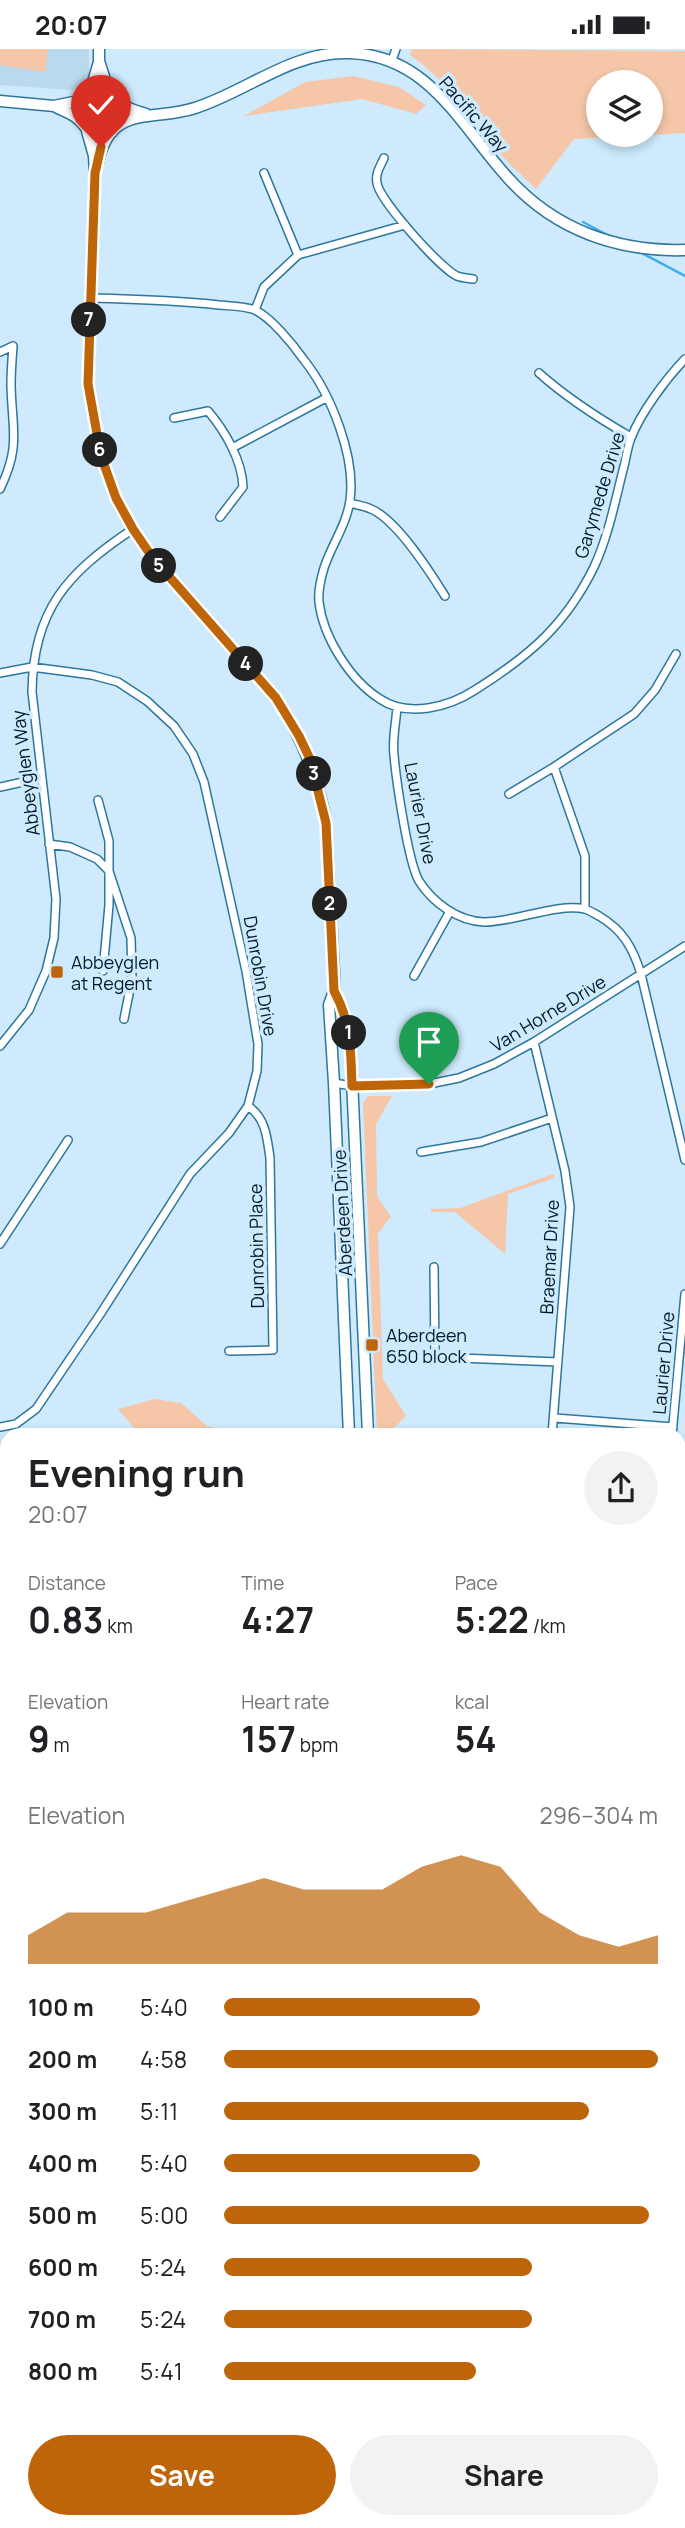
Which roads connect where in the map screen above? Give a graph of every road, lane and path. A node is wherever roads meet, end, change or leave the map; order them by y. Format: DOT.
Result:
graph roads {
  1 [pos="99,49"];
  2 [pos="396,49"];
  3 [pos="392,60"];
  4 [pos="99,61"];
  5 [pos="113,97"];
  6 [pos="86,98"];
  7 [pos="0,100"];
  8 [pos="54,106"];
  9 [pos="147,114"];
  10 [pos="80,120"];
  11 [pos="116,129"];
  12 [pos="87,131"];
  13 [pos="384,158"];
  14 [pos="95,173"];
  15 [pos="264,173"];
  16 [pos="405,225"];
  17 [pos="685,250"];
  18 [pos="298,255"];
  19 [pos="473,279"];
  20 [pos="90,298"];
  21 [pos="255,310"];
  22 [pos="0,352"];
  23 [pos="685,359"];
  24 [pos="540,373"];
  25 [pos="326,398"];
  26 [pos="174,418"];
  27 [pos="631,437"];
  28 [pos="232,448"];
  29 [pos="0,489"];
  30 [pos="350,503"];
  31 [pos="220,517"];
  32 [pos="133,529"];
  33 [pos="445,596"];
  34 [pos="676,654"];
  35 [pos="32,667"];
  36 [pos="0,673"];
  37 [pos="397,707"];
  38 [pos="554,767"];
  39 [pos="41,778"];
  40 [pos="0,787"];
  41 [pos="509,794"];
  42 [pos="98,800"];
  43 [pos="49,844"];
  44 [pos="109,871"];
  45 [pos="585,909"];
  46 [pos="449,913"];
  47 [pos="685,946"];
  48 [pos="103,971"];
  49 [pos="642,974"];
  50 [pos="414,976"];
  51 [pos="334,991"];
  52 [pos="124,1019"];
  53 [pos="534,1042"];
  54 [pos="0,1047"];
  55 [pos="334,1083"];
  56 [pos="352,1086"];
  57 [pos="248,1106"];
  58 [pos="552,1118"];
  59 [pos="68,1140"];
  60 [pos="421,1152"];
  61 [pos="685,1160"];
  62 [pos="0,1244"];
  63 [pos="434,1267"];
  64 [pos="685,1294"];
  65 [pos="229,1351"];
  66 [pos="558,1362"];
  67 [pos="555,1418"];
  68 [pos="0,1427"];
  69 [pos="348,1428"];
  70 [pos="368,1428"];
  71 [pos="553,1428"];
  72 [pos="646,1428"];
  73 [pos="673,1428"];
  1 -- 4 [label="main road"];
  2 -- 3 [label="street"];
  3 -- 9 [label="main road, Pacific Way"];
  3 -- 17 [label="main road, Pacific Way"];
  4 -- 5 [label="main road"];
  4 -- 6 [label="main road"];
  5 -- 6 [label="main road"];
  5 -- 9 [label="main road"];
  5 -- 11 [label="main road"];
  6 -- 8 [label="main road"];
  6 -- 10 [label="main road"];
  7 -- 8 [label="main road"];
  8 -- 10 [label="main road"];
  9 -- 11 [label="main road, Pacific Way"];
  10 -- 12 [label="main road"];
  11 -- 12 [label="main road, Pacific Way"];
  11 -- 14 [label="main road, Aberdeen Drive"];
  12 -- 14 [label="main road, Aberdeen Drive"];
  13 -- 16 [label="street"];
  14 -- 20 [label="main road, Aberdeen Drive"];
  15 -- 18 [label="street"];
  16 -- 18 [label="street"];
  16 -- 19 [label="street"];
  18 -- 21 [label="street"];
  20 -- 21 [label="street"];
  20 -- 32 [label="main road, Aberdeen Drive"];
  21 -- 25 [label="street, Garymede Drive"];
  22 -- 29 [label="street"];
  23 -- 27 [label="street, Garymede Drive"];
  24 -- 27 [label="street"];
  25 -- 28 [label="street"];
  25 -- 30 [label="street, Garymede Drive"];
  26 -- 28 [label="street"];
  27 -- 37 [label="street, Garymede Drive"];
  28 -- 31 [label="street"];
  30 -- 33 [label="street"];
  30 -- 37 [label="street, Garymede Drive"];
  32 -- 35 [label="street, Abbeyglen Way"];
  32 -- 51 [label="main road, Aberdeen Drive"];
  34 -- 38 [label="street"];
  35 -- 36 [label="street, Dunrobin Drive"];
  35 -- 39 [label="street, Abbeyglen Way"];
  35 -- 57 [label="street, Dunrobin Drive"];
  37 -- 46 [label="street, Laurier Drive"];
  38 -- 41 [label="street"];
  38 -- 45 [label="street"];
  39 -- 40 [label="street"];
  39 -- 43 [label="street, Abbeyglen Way"];
  42 -- 44 [label="street"];
  43 -- 44 [label="street, Abbeyglen Way"];
  43 -- 54 [label="street, Abbeyglen Way"];
  44 -- 48 [label="street"];
  44 -- 52 [label="street"];
  45 -- 46 [label="street"];
  45 -- 49 [label="street"];
  46 -- 50 [label="street"];
  47 -- 49 [label="street, Van Horne Drive"];
  49 -- 53 [label="street, Van Horne Drive"];
  49 -- 61 [label="street"];
  51 -- 55 [label="main road, Aberdeen Drive"];
  51 -- 56 [label="main road, Aberdeen Drive"];
  53 -- 56 [label="street, Van Horne Drive"];
  53 -- 58 [label="street, Braemar Drive"];
  55 -- 56 [label="street, Van Horne Drive"];
  55 -- 69 [label="main road, Aberdeen Drive"];
  56 -- 70 [label="main road, Aberdeen Drive"];
  57 -- 65 [label="street, Dunrobin Place"];
  57 -- 68 [label="street, Dunrobin Drive"];
  58 -- 60 [label="street"];
  58 -- 66 [label="street, Braemar Drive"];
  59 -- 62 [label="street"];
  63 -- 66 [label="street"];
  64 -- 73 [label="street, Laurier Drive"];
  66 -- 67 [label="street, Braemar Drive"];
  67 -- 71 [label="street, Braemar Drive"];
  67 -- 72 [label="street"];
}
